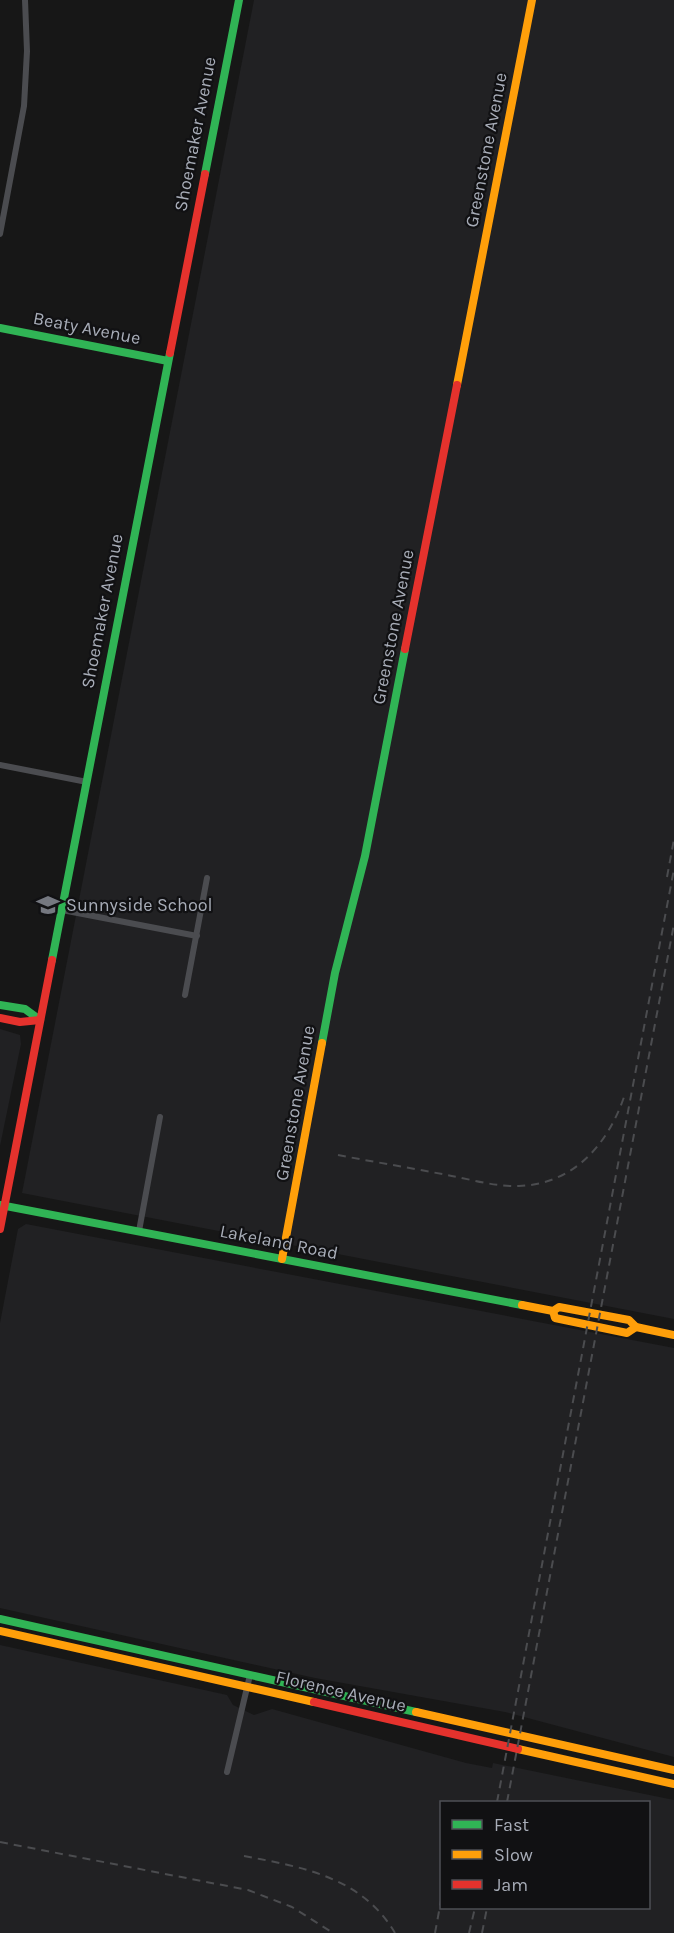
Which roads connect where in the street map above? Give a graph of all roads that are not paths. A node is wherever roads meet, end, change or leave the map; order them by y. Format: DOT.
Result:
graph roads {
  1 [pos="25,0"];
  2 [pos="239,0"];
  3 [pos="532,0"];
  4 [pos="0,234"];
  5 [pos="0,328"];
  6 [pos="168,361"];
  7 [pos="0,765"];
  8 [pos="87,783"];
  9 [pos="207,878"];
  10 [pos="62,910"];
  11 [pos="197,936"];
  12 [pos="185,995"];
  13 [pos="0,1005"];
  14 [pos="0,1018"];
  15 [pos="40,1020"];
  16 [pos="160,1117"];
  17 [pos="2,1205"];
  18 [pos="0,1229"];
  19 [pos="139,1231"];
  20 [pos="282,1259"];
  21 [pos="674,1335"];
  22 [pos="0,1619"];
  23 [pos="0,1631"];
  24 [pos="62,1633"];
  25 [pos="60,1644"];
  26 [pos="250,1675"];
  27 [pos="247,1687"];
  28 [pos="674,1770"];
  29 [pos="227,1772"];
  30 [pos="674,1784"];
  1 -- 4 [label="street"];
  2 -- 6 [label="main road, Shoemaker Avenue"];
  3 -- 20 [label="main road, Greenstone Avenue"];
  5 -- 6 [label="main road, Beaty Avenue"];
  6 -- 8 [label="main road, Shoemaker Avenue"];
  7 -- 8 [label="street"];
  8 -- 10 [label="main road, Shoemaker Avenue"];
  9 -- 11 [label="street"];
  10 -- 11 [label="street"];
  10 -- 15 [label="main road, Shoemaker Avenue"];
  11 -- 12 [label="street"];
  13 -- 15 [label="main road"];
  14 -- 15 [label="main road"];
  15 -- 17 [label="main road, Shoemaker Avenue"];
  16 -- 19 [label="street"];
  17 -- 18 [label="main road, Shoemaker Avenue"];
  17 -- 19 [label="main road, Lakeland Road"];
  19 -- 20 [label="main road, Lakeland Road"];
  20 -- 21 [label="main road, Lakeland Road"];
  22 -- 24 [label="main road, Florence Avenue"];
  23 -- 25 [label="main road, Florence Avenue"];
  24 -- 25 [label="main road"];
  24 -- 26 [label="main road, Florence Avenue"];
  25 -- 27 [label="main road, Florence Avenue"];
  26 -- 27 [label="street"];
  26 -- 28 [label="main road, Florence Avenue"];
  27 -- 29 [label="street"];
  27 -- 30 [label="main road, Florence Avenue"];
}
